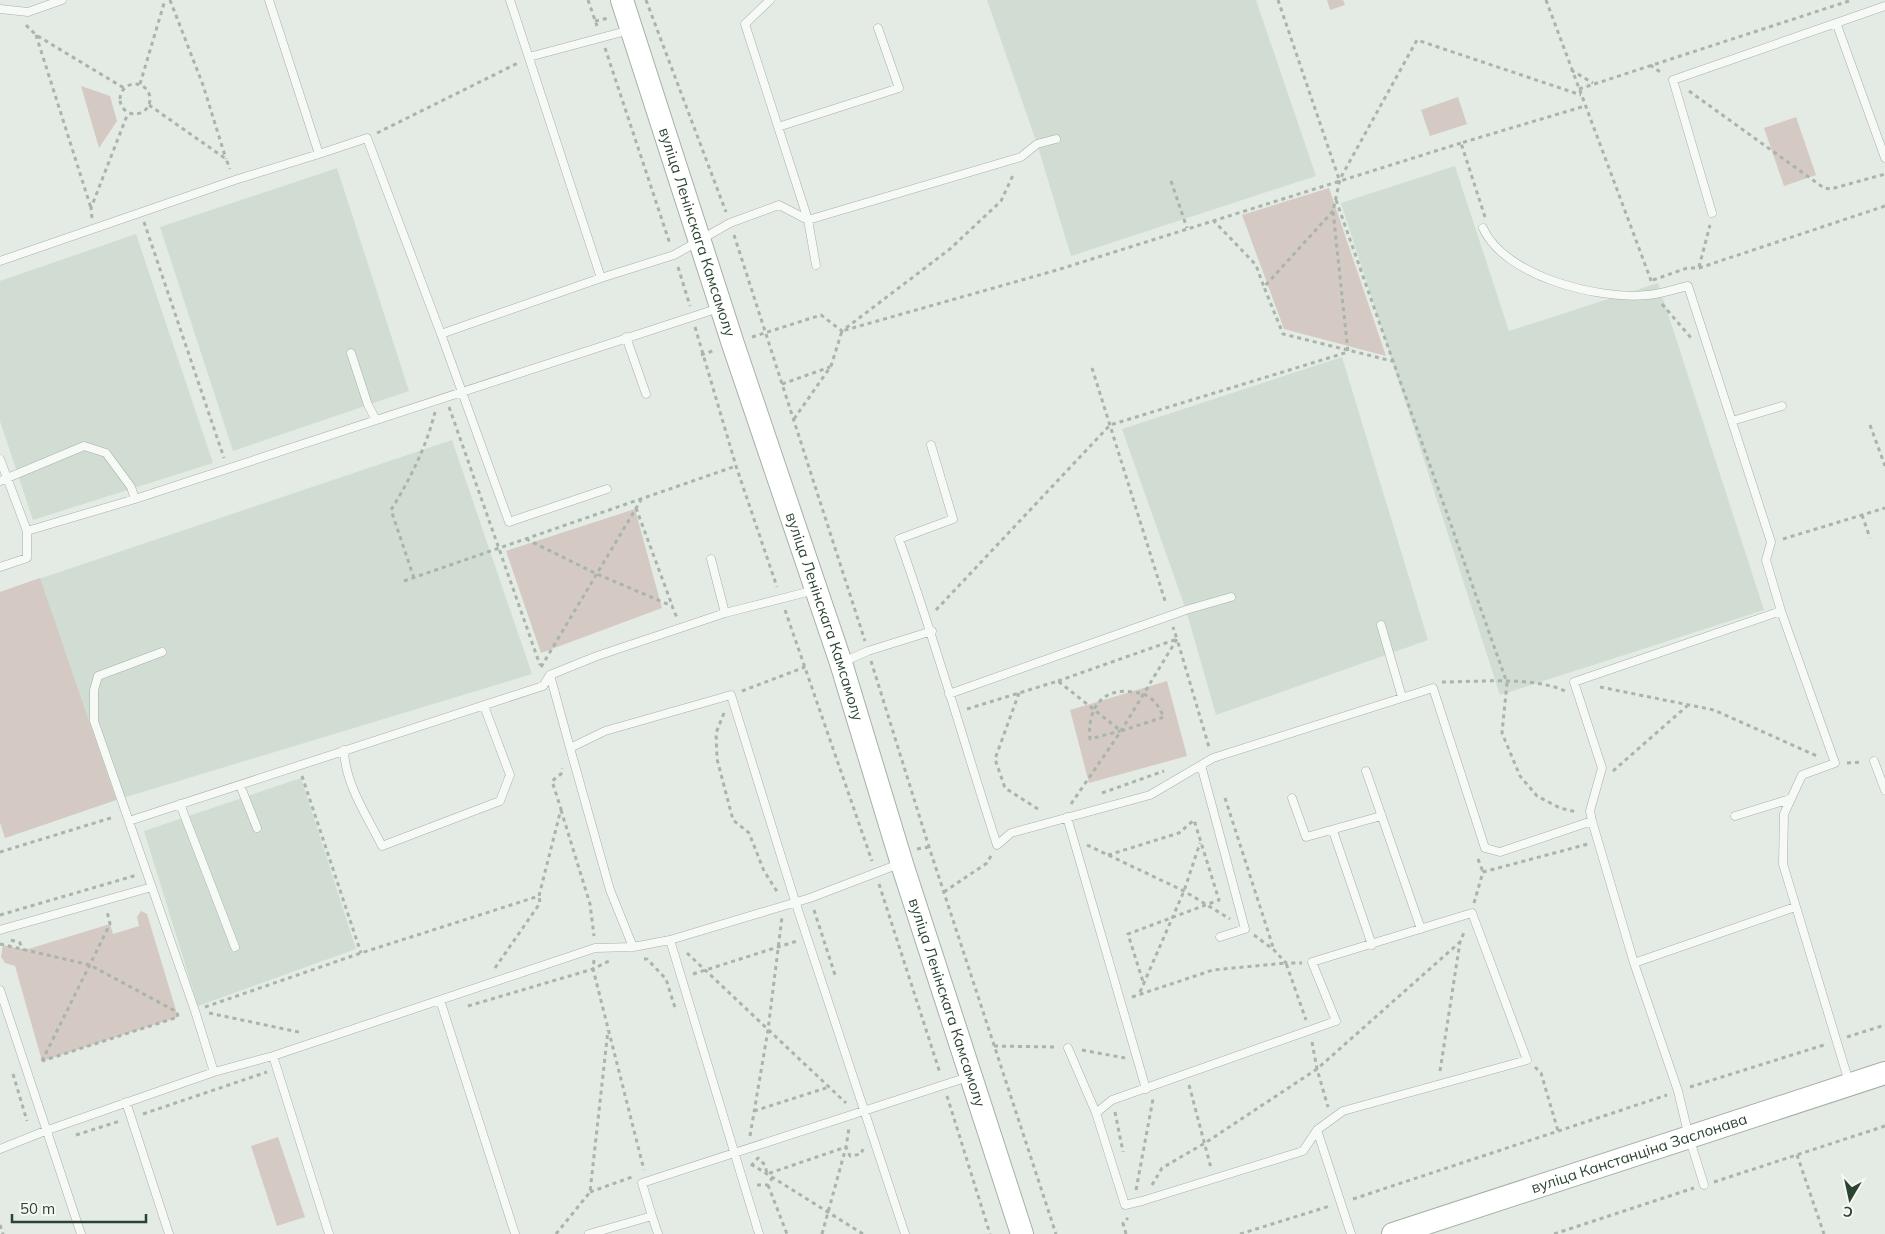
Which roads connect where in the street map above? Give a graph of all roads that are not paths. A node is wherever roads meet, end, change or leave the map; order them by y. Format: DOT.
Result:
graph roads {
  1 [pos="62,0"];
  2 [pos="269,0"];
  3 [pos="510,0"];
  4 [pos="622,0"];
  5 [pos="770,0"];
  6 [pos="1885,6"];
  7 [pos="0,9"];
  8 [pos="1837,24"];
  9 [pos="878,28"];
  10 [pos="632,30"];
  11 [pos="529,57"];
  12 [pos="778,127"];
  13 [pos="1056,139"];
  14 [pos="319,154"];
  15 [pos="1885,158"];
  16 [pos="1712,213"];
  17 [pos="808,220"];
  18 [pos="1484,228"];
  19 [pos="700,238"];
  20 [pos="0,252"];
  21 [pos="1,261"];
  22 [pos="816,265"];
  23 [pos="601,278"];
  24 [pos="721,307"];
  25 [pos="440,334"];
  26 [pos="626,337"];
  27 [pos="351,353"];
  28 [pos="461,392"];
  29 [pos="646,394"];
  30 [pos="1782,406"];
  31 [pos="376,420"];
  32 [pos="1732,421"];
  33 [pos="930,445"];
  34 [pos="0,459"];
  35 [pos="3,480"];
  36 [pos="607,489"];
  37 [pos="135,499"];
  38 [pos="27,531"];
  39 [pos="710,559"];
  40 [pos="0,567"];
  41 [pos="816,590"];
  42 [pos="1231,597"];
  43 [pos="1781,612"];
  44 [pos="726,613"];
  45 [pos="1381,625"];
  46 [pos="932,631"];
  47 [pos="162,652"];
  48 [pos="841,663"];
  49 [pos="550,675"];
  50 [pos="949,694"];
  51 [pos="1402,697"];
  52 [pos="484,706"];
  53 [pos="570,748"];
  54 [pos="344,750"];
  55 [pos="1874,761"];
  56 [pos="1201,765"];
  57 [pos="1366,771"];
  58 [pos="240,785"];
  59 [pos="1885,790"];
  60 [pos="1292,798"];
  61 [pos="1790,799"];
  62 [pos="180,804"];
  63 [pos="1381,816"];
  64 [pos="1735,816"];
  65 [pos="1067,817"];
  66 [pos="129,821"];
  67 [pos="1592,821"];
  68 [pos="257,828"];
  69 [pos="1333,831"];
  70 [pos="902,864"];
  71 [pos="152,887"];
  72 [pos="795,901"];
  73 [pos="1795,907"];
  74 [pos="1421,929"];
  75 [pos="0,930"];
  76 [pos="1220,937"];
  77 [pos="670,940"];
  78 [pos="1372,945"];
  79 [pos="633,946"];
  80 [pos="235,947"];
  81 [pos="1634,963"];
  82 [pos="0,990"];
  83 [pos="440,1000"];
  84 [pos="1068,1048"];
  85 [pos="273,1056"];
  86 [pos="214,1072"];
  87 [pos="1885,1072"];
  88 [pos="972,1076"];
  89 [pos="1850,1084"];
  90 [pos="1146,1089"];
  91 [pos="126,1102"];
  92 [pos="864,1111"];
  93 [pos="1096,1113"];
  94 [pos="45,1130"];
  95 [pos="1316,1130"];
  96 [pos="1689,1137"];
  97 [pos="0,1149"];
  98 [pos="734,1153"];
  99 [pos="1704,1185"];
  100 [pos="652,1216"];
  101 [pos="80,1234"];
  102 [pos="169,1234"];
  103 [pos="329,1234"];
  104 [pos="515,1234"];
  105 [pos="589,1234"];
  106 [pos="658,1234"];
  107 [pos="759,1234"];
  108 [pos="905,1234"];
  109 [pos="1022,1234"];
  110 [pos="1350,1234"];
  111 [pos="1393,1234"];
  1 -- 7 [label="lane"];
  2 -- 14 [label="lane"];
  3 -- 11 [label="lane"];
  4 -- 10 [label="main road, вуліца Ленінскага Камсамолу"];
  5 -- 12 [label="lane"];
  6 -- 8 [label="lane"];
  8 -- 15 [label="lane"];
  8 -- 16 [label="lane"];
  9 -- 12 [label="lane"];
  10 -- 11 [label="lane"];
  10 -- 19 [label="main road, вуліца Ленінскага Камсамолу"];
  11 -- 23 [label="lane"];
  12 -- 17 [label="lane"];
  13 -- 17 [label="lane"];
  14 -- 21 [label="lane"];
  14 -- 25 [label="lane"];
  17 -- 19 [label="lane"];
  17 -- 22 [label="lane"];
  18 -- 32 [label="lane"];
  19 -- 23 [label="lane"];
  19 -- 24 [label="main road, вуліца Ленінскага Камсамолу"];
  20 -- 21 [label="lane"];
  23 -- 25 [label="lane"];
  24 -- 26 [label="lane"];
  24 -- 41 [label="main road, вуліца Ленінскага Камсамолу"];
  25 -- 28 [label="lane"];
  26 -- 28 [label="lane"];
  26 -- 29 [label="lane"];
  27 -- 31 [label="lane"];
  28 -- 31 [label="lane"];
  28 -- 36 [label="lane"];
  30 -- 32 [label="lane"];
  31 -- 37 [label="lane"];
  32 -- 43 [label="lane"];
  33 -- 46 [label="lane"];
  34 -- 35 [label="lane"];
  35 -- 37 [label="lane"];
  35 -- 38 [label="lane"];
  37 -- 38 [label="lane"];
  38 -- 40 [label="lane"];
  39 -- 44 [label="lane"];
  41 -- 44 [label="lane"];
  41 -- 48 [label="main road, вуліца Ленінскага Камсамолу"];
  42 -- 50 [label="lane"];
  43 -- 61 [label="lane"];
  43 -- 67 [label="lane"];
  44 -- 49 [label="lane"];
  45 -- 51 [label="lane"];
  46 -- 48 [label="lane"];
  46 -- 50 [label="lane"];
  47 -- 66 [label="lane"];
  48 -- 70 [label="main road, вуліца Ленінскага Камсамолу"];
  49 -- 52 [label="lane"];
  49 -- 53 [label="lane"];
  50 -- 65 [label="lane"];
  51 -- 56 [label="lane"];
  51 -- 67 [label="lane"];
  52 -- 54 [label="lane"];
  52 -- 54 [label="lane"];
  53 -- 72 [label="lane"];
  53 -- 79 [label="lane"];
  54 -- 58 [label="lane"];
  55 -- 59 [label="lane"];
  56 -- 65 [label="lane"];
  56 -- 76 [label="lane"];
  57 -- 63 [label="lane"];
  58 -- 62 [label="lane"];
  58 -- 68 [label="lane"];
  60 -- 69 [label="lane"];
  61 -- 64 [label="lane"];
  61 -- 73 [label="lane"];
  62 -- 66 [label="lane"];
  62 -- 80 [label="lane"];
  63 -- 69 [label="lane"];
  63 -- 74 [label="lane"];
  65 -- 90 [label="lane"];
  66 -- 71 [label="lane"];
  67 -- 81 [label="lane"];
  69 -- 78 [label="lane"];
  70 -- 72 [label="lane"];
  70 -- 88 [label="main road, вуліца Ленінскага Камсамолу"];
  71 -- 75 [label="lane"];
  71 -- 86 [label="lane"];
  72 -- 77 [label="lane"];
  72 -- 92 [label="lane"];
  73 -- 81 [label="lane"];
  73 -- 89 [label="lane"];
  74 -- 78 [label="lane"];
  74 -- 95 [label="lane"];
  77 -- 79 [label="lane"];
  77 -- 98 [label="lane"];
  78 -- 90 [label="lane"];
  79 -- 83 [label="lane"];
  81 -- 96 [label="lane"];
  82 -- 94 [label="lane"];
  83 -- 85 [label="lane"];
  83 -- 104 [label="lane"];
  84 -- 93 [label="lane"];
  85 -- 86 [label="lane"];
  85 -- 103 [label="lane"];
  86 -- 91 [label="lane"];
  87 -- 89 [label="main road, вуліца Канстанціна Заслонава"];
  88 -- 92 [label="lane"];
  88 -- 109 [label="main road, вуліца Ленінскага Камсамолу"];
  89 -- 96 [label="main road, вуліца Канстанціна Заслонава"];
  90 -- 93 [label="lane"];
  91 -- 94 [label="lane"];
  91 -- 102 [label="lane"];
  92 -- 98 [label="lane"];
  92 -- 108 [label="lane"];
  93 -- 95 [label="lane"];
  94 -- 97 [label="lane"];
  94 -- 101 [label="lane"];
  95 -- 110 [label="lane"];
  96 -- 99 [label="lane"];
  96 -- 111 [label="main road, вуліца Канстанціна Заслонава"];
  98 -- 100 [label="lane"];
  98 -- 107 [label="lane"];
  100 -- 105 [label="lane"];
  100 -- 106 [label="lane"];
}
